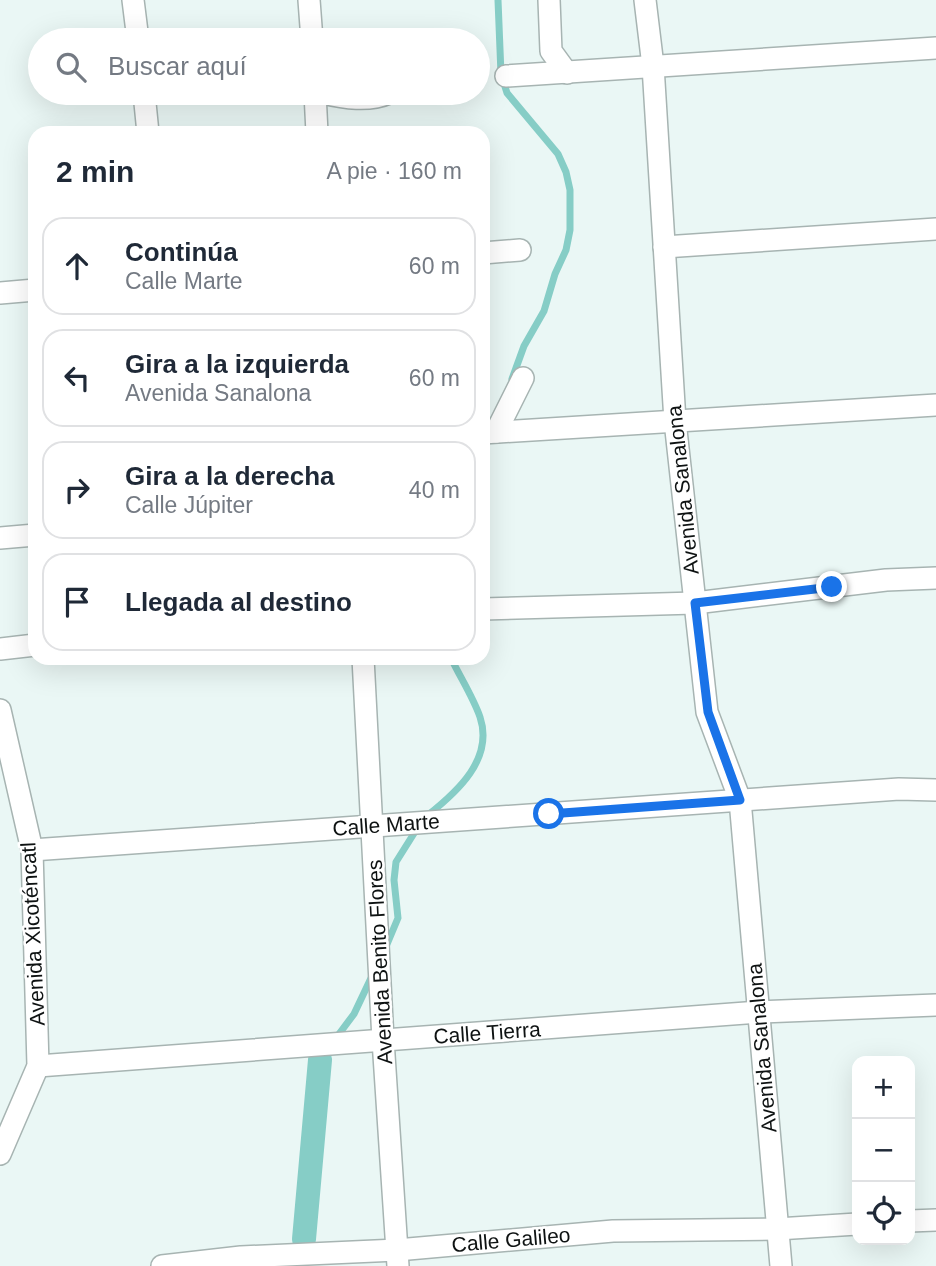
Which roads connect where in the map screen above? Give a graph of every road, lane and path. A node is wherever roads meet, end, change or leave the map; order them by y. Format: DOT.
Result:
graph roads {
  1 [pos="133,0"];
  2 [pos="309,0"];
  3 [pos="549,0"];
  4 [pos="645,0"];
  5 [pos="136,28"];
  6 [pos="311,28"];
  7 [pos="936,48"];
  8 [pos="653,66"];
  9 [pos="567,73"];
  10 [pos="506,76"];
  11 [pos="145,105"];
  12 [pos="316,105"];
  13 [pos="147,126"];
  14 [pos="317,126"];
  15 [pos="936,229"];
  16 [pos="664,247"];
  17 [pos="520,250"];
  18 [pos="490,252"];
  19 [pos="28,291"];
  20 [pos="0,293"];
  21 [pos="523,378"];
  22 [pos="936,405"];
  23 [pos="675,421"];
  24 [pos="490,430"];
  25 [pos="490,432"];
  26 [pos="28,536"];
  27 [pos="0,538"];
  28 [pos="936,578"];
  29 [pos="695,603"];
  30 [pos="490,609"];
  31 [pos="28,646"];
  32 [pos="0,649"];
  33 [pos="363,665"];
  34 [pos="0,710"];
  35 [pos="936,790"];
  36 [pos="740,800"];
  37 [pos="373,825"];
  38 [pos="33,850"];
  39 [pos="936,1005"];
  40 [pos="760,1012"];
  41 [pos="383,1040"];
  42 [pos="38,1066"];
  43 [pos="0,1153"];
  44 [pos="936,1220"];
  45 [pos="915,1222"];
  46 [pos="852,1224"];
  47 [pos="777,1229"];
  48 [pos="398,1258"];
  49 [pos="162,1266"];
  50 [pos="780,1266"];
  1 -- 5 [label="street"];
  2 -- 6 [label="street"];
  3 -- 9 [label="street"];
  4 -- 8 [label="street, Avenida Sanalona"];
  7 -- 8 [label="street"];
  8 -- 9 [label="street"];
  8 -- 16 [label="street, Avenida Sanalona"];
  9 -- 10 [label="street"];
  11 -- 13 [label="street"];
  12 -- 14 [label="street"];
  15 -- 16 [label="street"];
  16 -- 23 [label="street, Avenida Sanalona"];
  17 -- 18 [label="street"];
  19 -- 20 [label="street"];
  21 -- 24 [label="street"];
  22 -- 23 [label="street"];
  23 -- 25 [label="street"];
  23 -- 29 [label="street, Avenida Sanalona"];
  26 -- 27 [label="street"];
  28 -- 29 [label="street"];
  29 -- 30 [label="street"];
  29 -- 36 [label="street, Avenida Sanalona"];
  31 -- 32 [label="street"];
  33 -- 37 [label="street, Avenida Benito Flores"];
  34 -- 38 [label="street, Avenida Xicoténcatl"];
  35 -- 36 [label="street, Calle Marte"];
  36 -- 37 [label="street, Calle Marte"];
  36 -- 40 [label="street, Avenida Sanalona"];
  37 -- 38 [label="street, Calle Marte"];
  37 -- 41 [label="street, Avenida Benito Flores"];
  38 -- 42 [label="street, Avenida Xicoténcatl"];
  39 -- 40 [label="street, Calle Tierra"];
  40 -- 41 [label="street, Calle Tierra"];
  40 -- 47 [label="street, Avenida Sanalona"];
  41 -- 42 [label="street, Calle Tierra"];
  41 -- 48 [label="street, Avenida Benito Flores"];
  42 -- 43 [label="street, Avenida Xicoténcatl"];
  44 -- 45 [label="street"];
  46 -- 47 [label="street, Calle Galileo"];
  47 -- 48 [label="street, Calle Galileo"];
  47 -- 50 [label="street, Avenida Sanalona"];
  48 -- 49 [label="street, Calle Galileo"];
}
